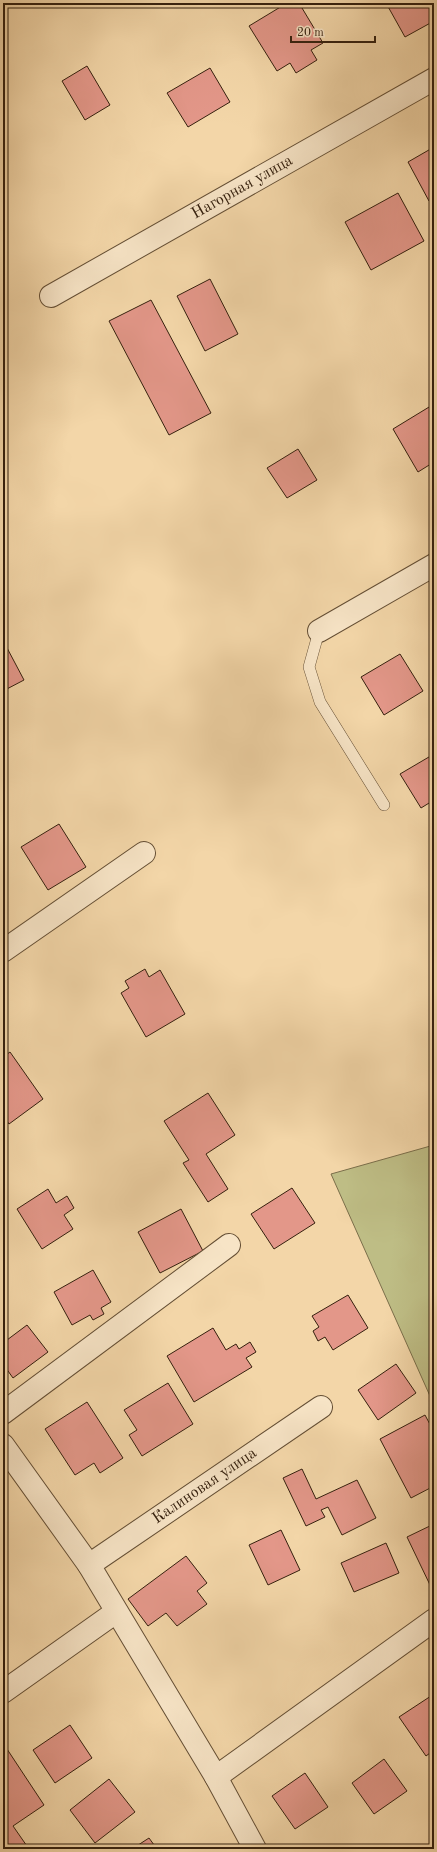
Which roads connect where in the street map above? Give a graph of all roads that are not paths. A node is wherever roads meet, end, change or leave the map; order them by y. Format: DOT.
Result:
graph roads {
  1 [pos="434,79"];
  2 [pos="52,296"];
  3 [pos="434,565"];
  4 [pos="318,631"];
  5 [pos="384,805"];
  6 [pos="144,853"];
  7 [pos="3,951"];
  8 [pos="229,1245"];
  9 [pos="321,1407"];
  10 [pos="3,1413"];
  11 [pos="3,1445"];
  12 [pos="89,1565"];
  13 [pos="116,1612"];
  14 [pos="434,1620"];
  15 [pos="3,1692"];
  16 [pos="216,1776"];
  17 [pos="255,1849"];
  1 -- 2 [label="street, Нагорная улица"];
  3 -- 4 [label="street"];
  4 -- 5 [label="lane"];
  6 -- 7 [label="street"];
  8 -- 10 [label="street"];
  9 -- 12 [label="street, Калиновая улица"];
  11 -- 12 [label="street"];
  12 -- 13 [label="street"];
  13 -- 15 [label="street"];
  13 -- 16 [label="street"];
  14 -- 16 [label="street"];
  16 -- 17 [label="street"];
}
